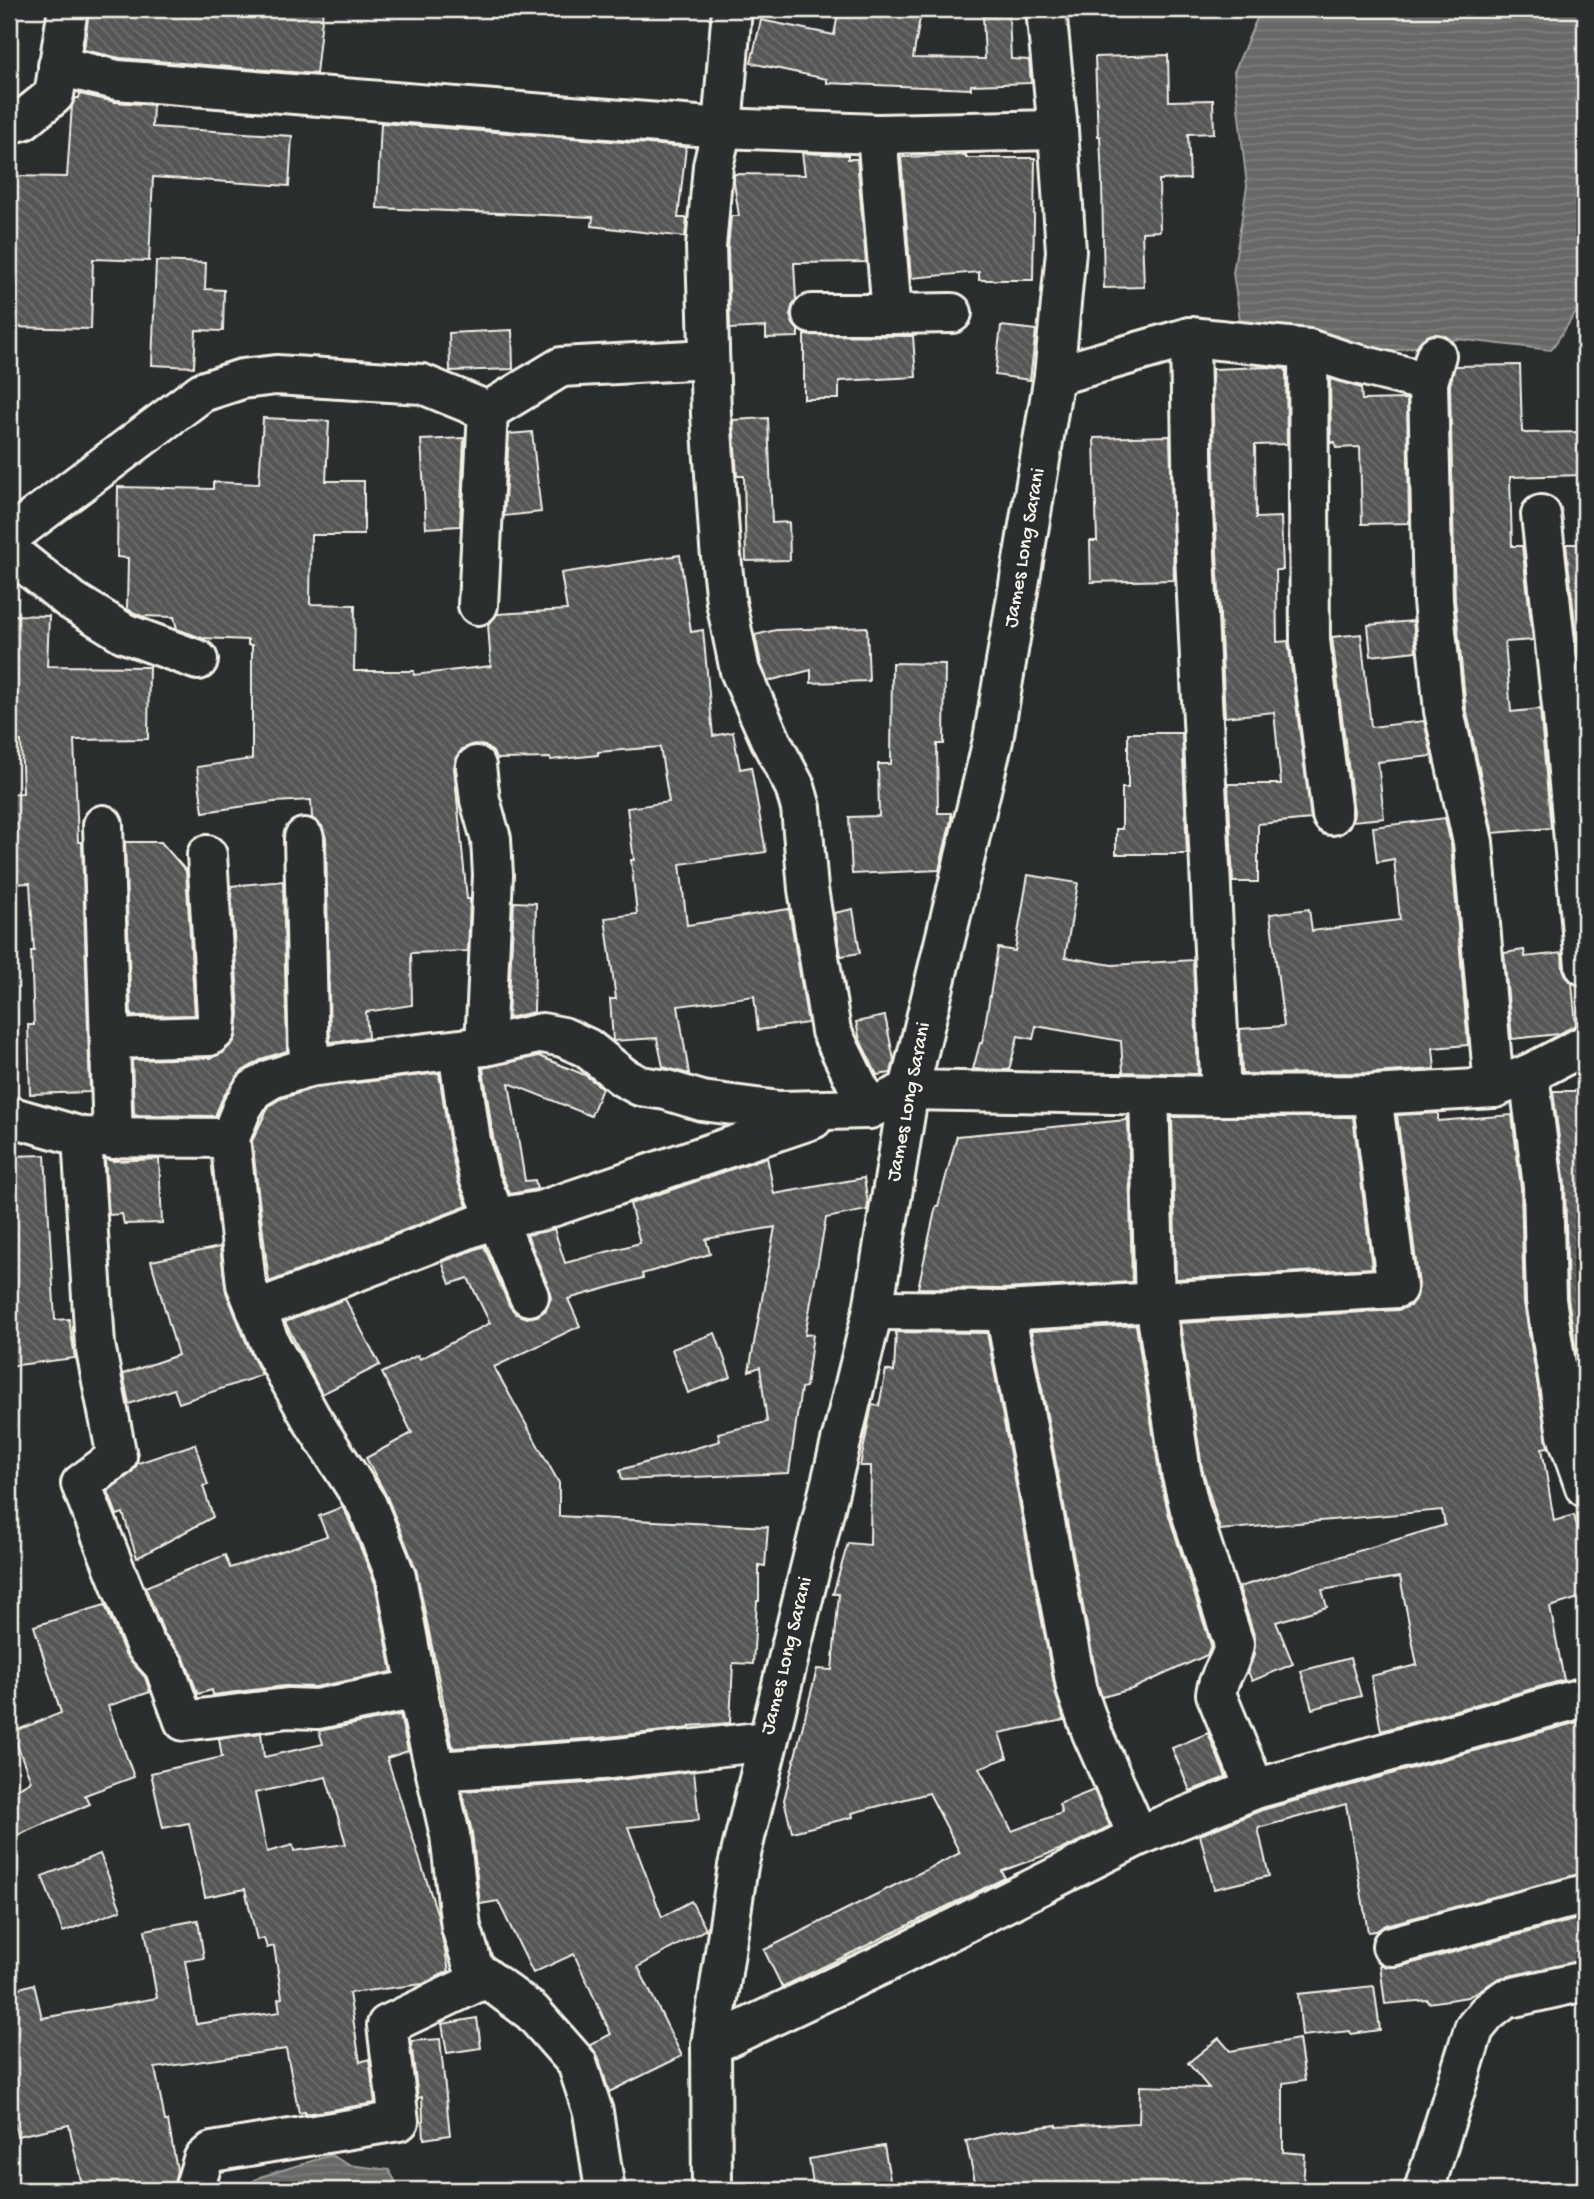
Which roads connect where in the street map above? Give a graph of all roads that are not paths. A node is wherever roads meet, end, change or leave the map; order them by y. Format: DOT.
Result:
graph roads {
  1 [pos="68,9"];
  2 [pos="732,9"];
  3 [pos="1046,9"];
  4 [pos="58,66"];
  5 [pos="9,124"];
  6 [pos="722,128"];
  7 [pos="1058,130"];
  8 [pos="877,134"];
  9 [pos="952,313"];
  10 [pos="812,314"];
  11 [pos="892,314"];
  12 [pos="1190,337"];
  13 [pos="1308,349"];
  14 [pos="709,359"];
  15 [pos="1054,376"];
  16 [pos="488,411"];
  17 [pos="1541,515"];
  18 [pos="9,535"];
  19 [pos="9,551"];
  20 [pos="478,605"];
  21 [pos="198,660"];
  22 [pos="476,766"];
  23 [pos="1332,815"];
  24 [pos="103,825"];
  25 [pos="304,838"];
  26 [pos="207,855"];
  27 [pos="1585,966"];
  28 [pos="110,1039"];
  29 [pos="1585,1045"];
  30 [pos="472,1048"];
  31 [pos="309,1067"];
  32 [pos="1529,1074"];
  33 [pos="1494,1088"];
  34 [pos="909,1090"];
  35 [pos="1149,1095"];
  36 [pos="1371,1095"];
  37 [pos="1222,1096"];
  38 [pos="855,1109"];
  39 [pos="9,1116"];
  40 [pos="98,1138"];
  41 [pos="230,1138"];
  42 [pos="496,1218"];
  43 [pos="529,1296"];
  44 [pos="1155,1303"];
  45 [pos="256,1310"];
  46 [pos="873,1310"];
  47 [pos="1005,1311"];
  48 [pos="1585,1487"];
  49 [pos="417,1689"];
  50 [pos="1585,1697"];
  51 [pos="768,1741"];
  52 [pos="436,1771"];
  53 [pos="1255,1789"];
  54 [pos="1138,1836"];
  55 [pos="1585,1894"];
  56 [pos="1392,1945"];
  57 [pos="486,1979"];
  58 [pos="1585,1981"];
  59 [pos="711,2045"];
  60 [pos="194,2190"];
  61 [pos="606,2190"];
  62 [pos="712,2190"];
  63 [pos="1424,2190"];
  1 -- 4 [label="street"];
  2 -- 6 [label="street"];
  3 -- 7 [label="street, James Long Sarani"];
  4 -- 5 [label="street"];
  4 -- 6 [label="street"];
  6 -- 8 [label="street"];
  6 -- 14 [label="street"];
  7 -- 8 [label="street"];
  7 -- 15 [label="street, James Long Sarani"];
  8 -- 11 [label="street"];
  9 -- 11 [label="street"];
  10 -- 11 [label="street"];
  12 -- 13 [label="street"];
  12 -- 15 [label="street"];
  12 -- 37 [label="street"];
  13 -- 23 [label="street"];
  13 -- 33 [label="street"];
  14 -- 16 [label="street"];
  14 -- 38 [label="street"];
  15 -- 34 [label="street, James Long Sarani"];
  16 -- 18 [label="street"];
  16 -- 20 [label="street"];
  17 -- 27 [label="street"];
  19 -- 21 [label="street"];
  22 -- 30 [label="street"];
  24 -- 28 [label="street"];
  25 -- 31 [label="street"];
  26 -- 28 [label="street"];
  28 -- 40 [label="street"];
  29 -- 32 [label="street"];
  30 -- 31 [label="street"];
  30 -- 38 [label="street"];
  30 -- 42 [label="street"];
  31 -- 41 [label="street"];
  32 -- 33 [label="street"];
  32 -- 48 [label="street"];
  33 -- 36 [label="street"];
  34 -- 35 [label="street"];
  34 -- 38 [label="street"];
  34 -- 46 [label="street, James Long Sarani"];
  35 -- 37 [label="street"];
  35 -- 44 [label="street"];
  36 -- 37 [label="street"];
  36 -- 44 [label="street"];
  38 -- 42 [label="street"];
  39 -- 40 [label="street"];
  40 -- 41 [label="street"];
  40 -- 49 [label="street"];
  41 -- 45 [label="street"];
  42 -- 43 [label="street"];
  42 -- 45 [label="street"];
  44 -- 47 [label="street"];
  44 -- 53 [label="street"];
  45 -- 49 [label="street"];
  46 -- 47 [label="street"];
  46 -- 51 [label="street, James Long Sarani"];
  47 -- 54 [label="street"];
  49 -- 52 [label="street"];
  50 -- 53 [label="street"];
  51 -- 52 [label="street"];
  51 -- 59 [label="street, James Long Sarani"];
  52 -- 57 [label="street"];
  53 -- 54 [label="street"];
  54 -- 59 [label="street"];
  55 -- 56 [label="street"];
  57 -- 60 [label="street"];
  57 -- 61 [label="street"];
  58 -- 63 [label="street"];
  59 -- 62 [label="street, James Long Sarani"];
}
